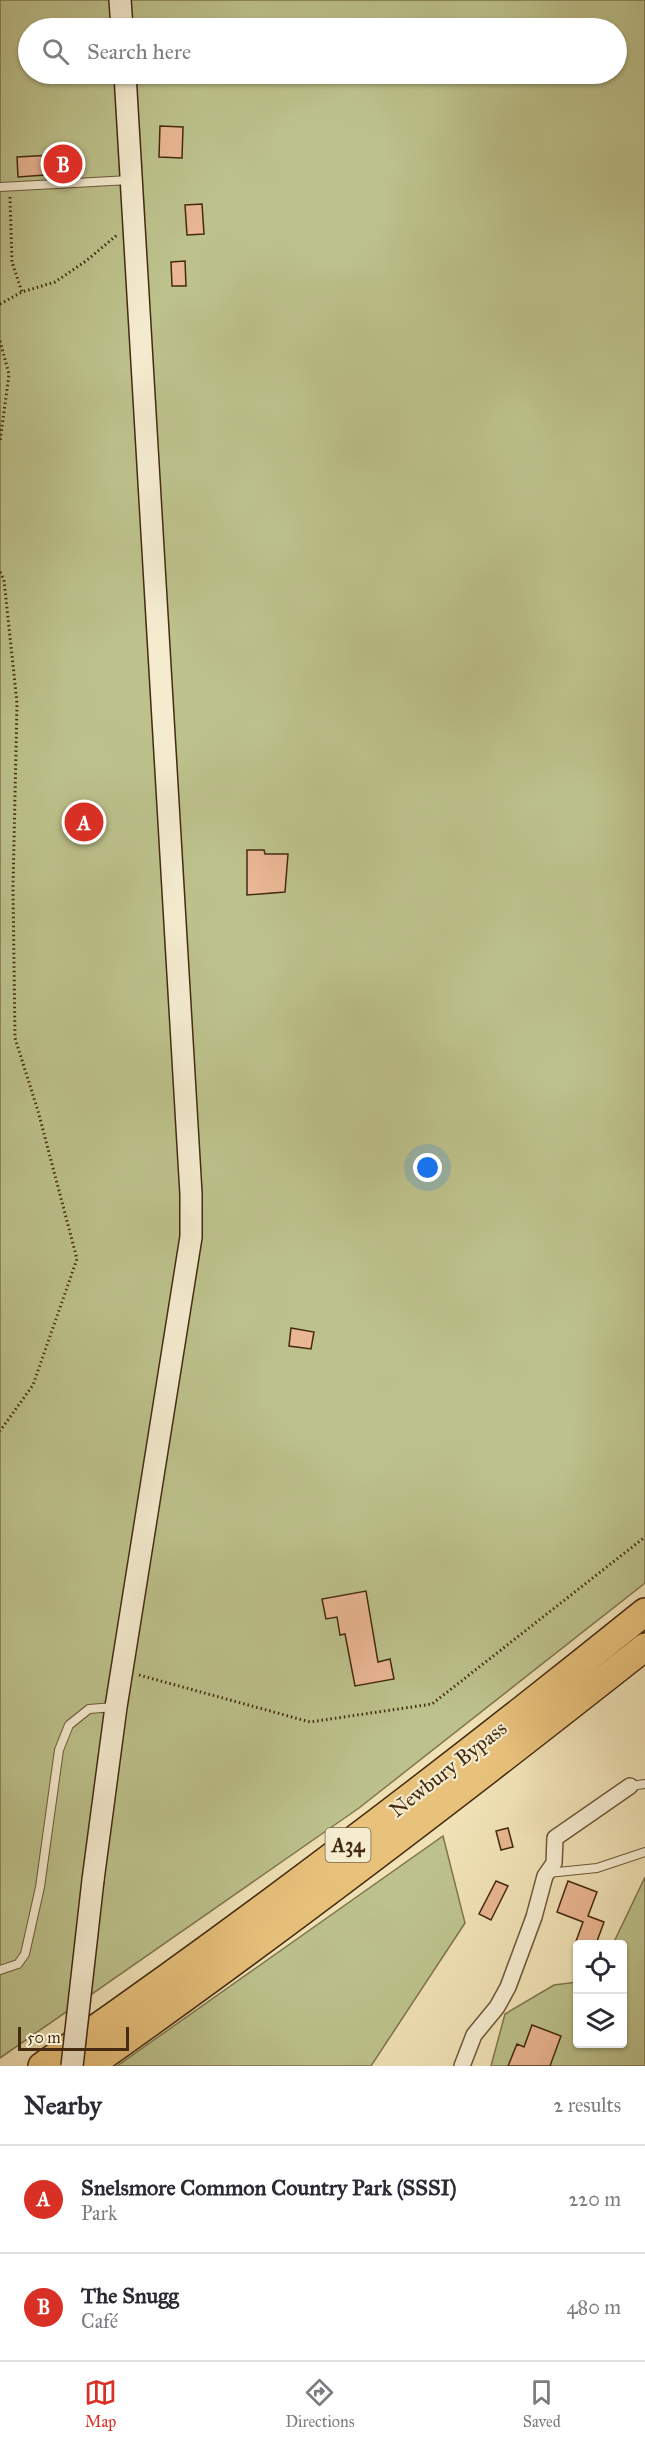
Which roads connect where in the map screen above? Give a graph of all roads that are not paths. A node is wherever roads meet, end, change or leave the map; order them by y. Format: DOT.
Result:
graph roads {
  1 [pos="120,0"];
  2 [pos="121,18"];
  3 [pos="126,84"];
  4 [pos="131,180"];
  5 [pos="0,187"];
  6 [pos="645,1612"];
  7 [pos="645,1647"];
  8 [pos="116,1707"];
  9 [pos="637,1785"];
  10 [pos="645,1852"];
  11 [pos="547,1873"];
  12 [pos="0,1970"];
  13 [pos="42,2066"];
  14 [pos="72,2066"];
  15 [pos="89,2066"];
  16 [pos="462,2066"];
  1 -- 2 [label="main road"];
  3 -- 4 [label="main road"];
  4 -- 5 [label="lane"];
  4 -- 8 [label="main road"];
  6 -- 13 [label="highway, Newbury Bypass / A34"];
  7 -- 15 [label="highway, Newbury Bypass / A34"];
  8 -- 12 [label="lane"];
  8 -- 14 [label="main road, bridge"];
  9 -- 11 [label="street"];
  10 -- 11 [label="lane"];
  11 -- 16 [label="street"];
}
